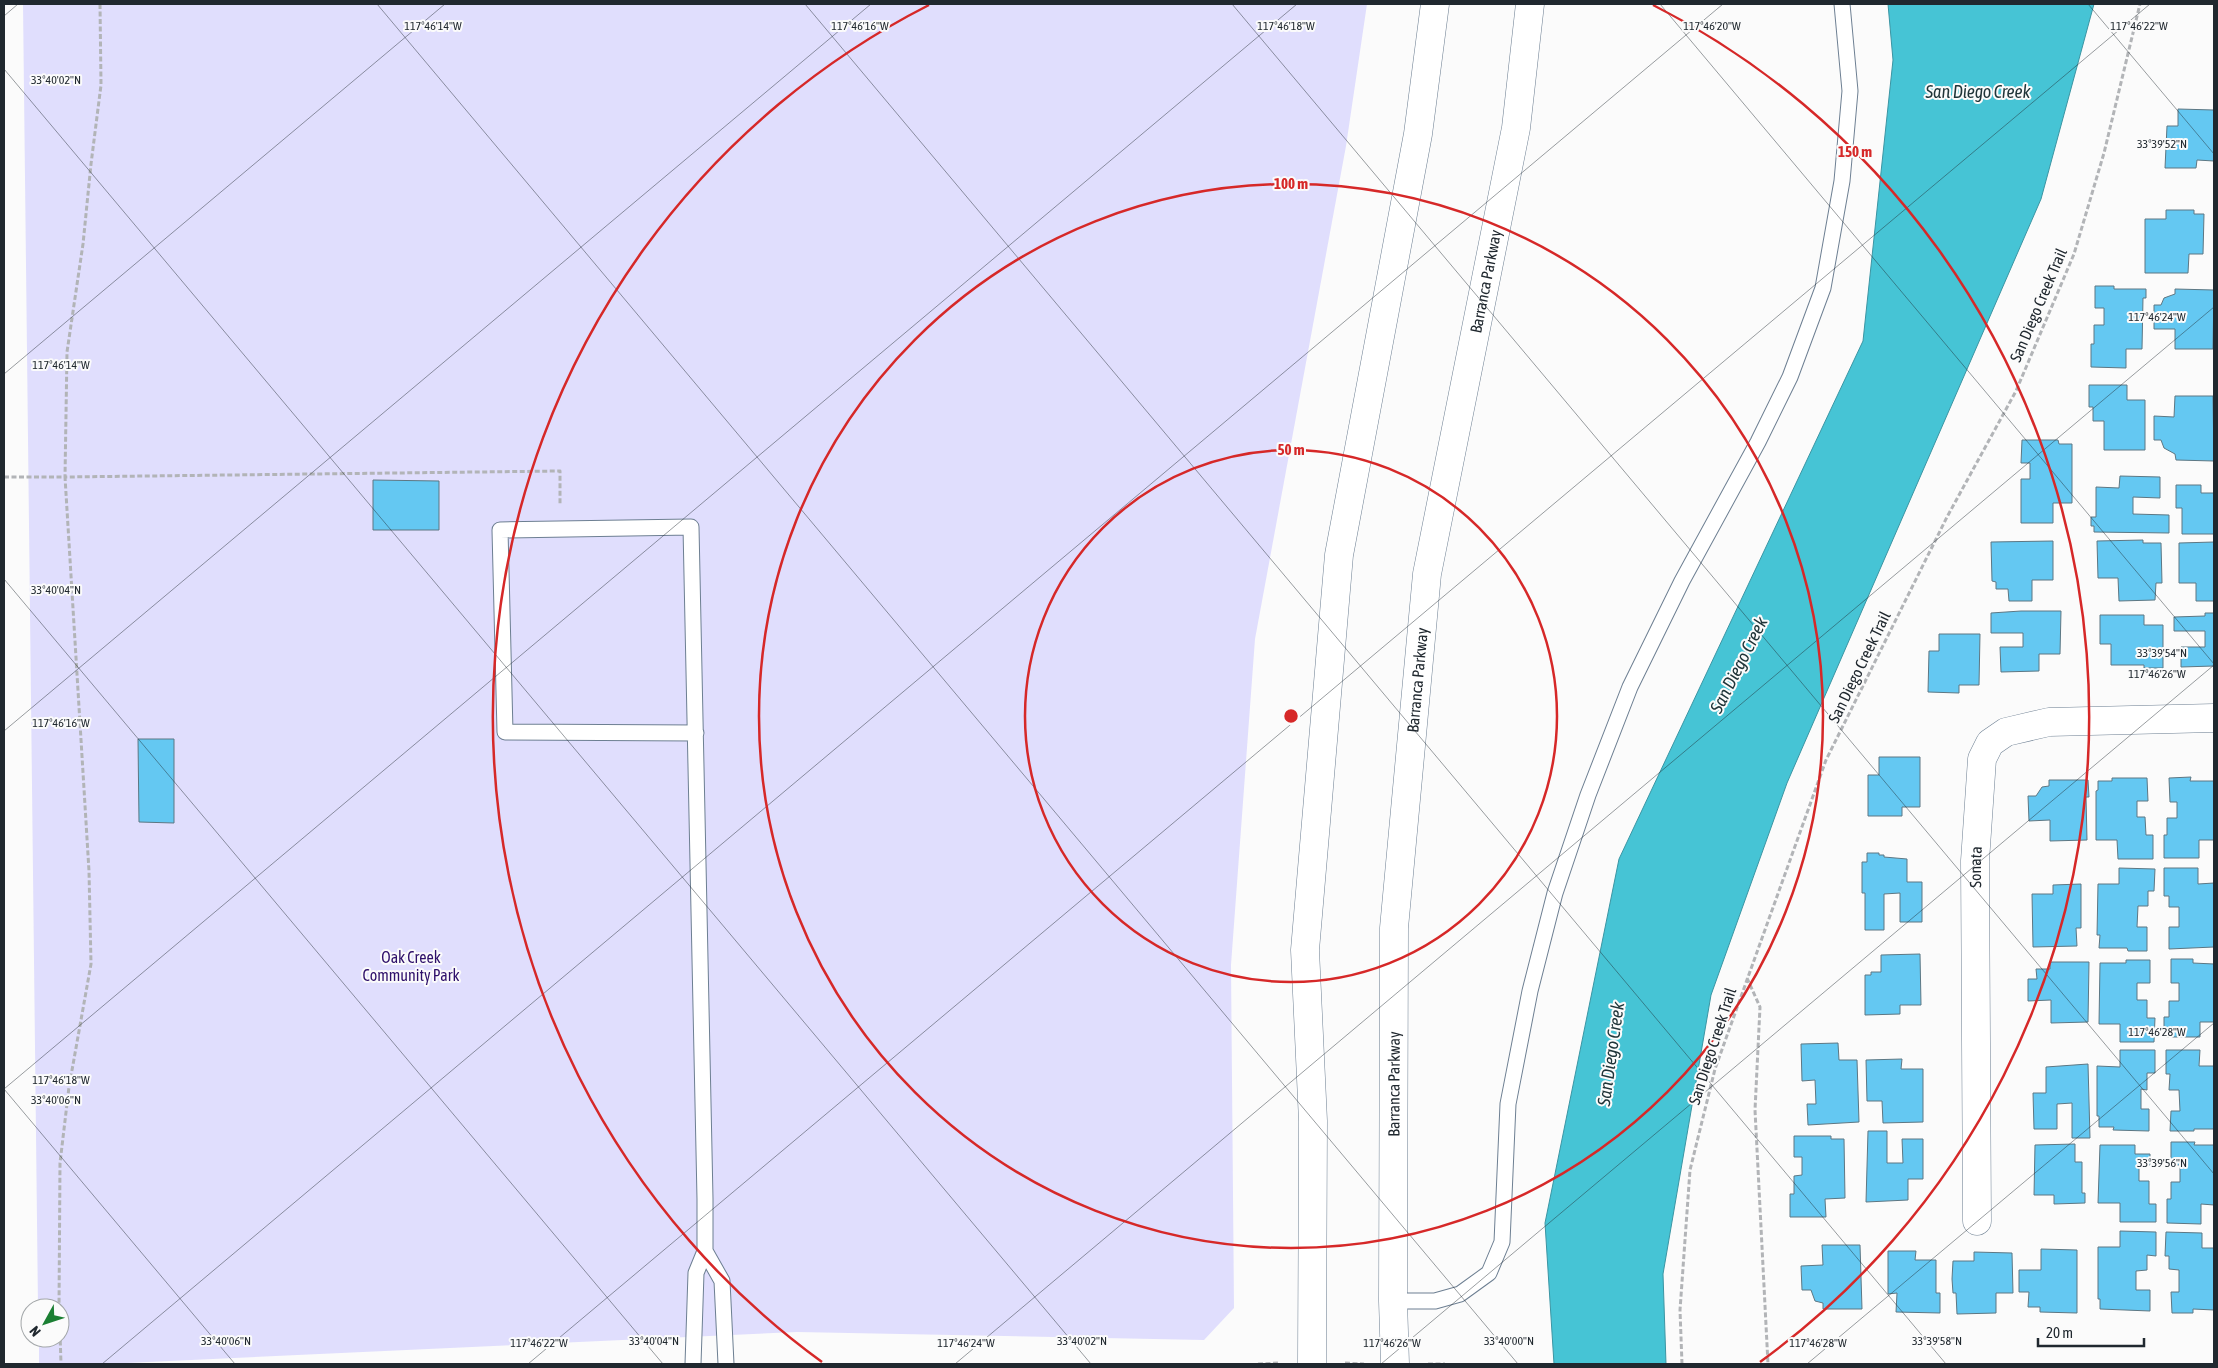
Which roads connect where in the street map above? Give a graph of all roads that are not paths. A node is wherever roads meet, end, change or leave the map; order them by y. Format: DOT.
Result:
graph roads {
  1 [pos="1435,4"];
  2 [pos="1530,4"];
  3 [pos="1842,4"];
  4 [pos="2214,718"];
  5 [pos="696,733"];
  6 [pos="1977,1221"];
  7 [pos="705,1251"];
  8 [pos="1393,1301"];
  9 [pos="692,1364"];
  10 [pos="726,1364"];
  11 [pos="1312,1364"];
  12 [pos="1395,1364"];
  1 -- 11 [label="main road"];
  2 -- 8 [label="main road, Barranca Parkway"];
  3 -- 8 [label="lane"];
  4 -- 6 [label="main road, Sonata"];
  5 -- 5 [label="lane"];
  5 -- 7 [label="lane"];
  7 -- 9 [label="lane"];
  7 -- 10 [label="lane"];
  8 -- 12 [label="main road, Barranca Parkway"];
}
